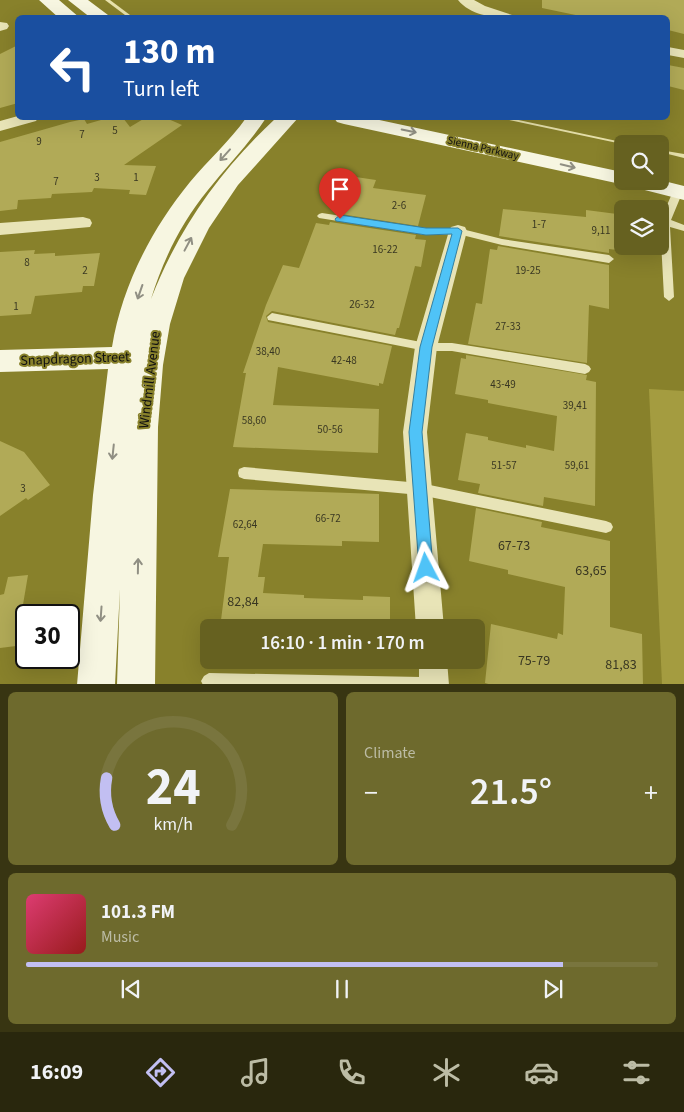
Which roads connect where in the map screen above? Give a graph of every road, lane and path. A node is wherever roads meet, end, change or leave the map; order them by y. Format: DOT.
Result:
graph roads {
  1 [pos="48,0"];
  2 [pos="77,0"];
  3 [pos="465,0"];
  4 [pos="67,15"];
  5 [pos="99,15"];
  6 [pos="497,15"];
  7 [pos="670,51"];
  8 [pos="684,54"];
  9 [pos="22,120"];
  10 [pos="255,120"];
  11 [pos="286,120"];
  12 [pos="353,120"];
  13 [pos="434,120"];
  14 [pos="0,126"];
  15 [pos="614,159"];
  16 [pos="669,176"];
  17 [pos="614,177"];
  18 [pos="669,185"];
  19 [pos="683,187"];
  20 [pos="669,214"];
  21 [pos="322,216"];
  22 [pos="84,223"];
  23 [pos="669,223"];
  24 [pos="684,228"];
  25 [pos="0,229"];
  26 [pos="458,231"];
  27 [pos="667,255"];
  28 [pos="608,259"];
  29 [pos="669,297"];
  30 [pos="272,317"];
  31 [pos="426,347"];
  32 [pos="137,357"];
  33 [pos="0,361"];
  34 [pos="585,370"];
  35 [pos="244,473"];
  36 [pos="420,489"];
  37 [pos="606,528"];
  38 [pos="429,619"];
  39 [pos="433,669"];
  40 [pos="209,681"];
  41 [pos="96,684"];
  42 [pos="136,684"];
  43 [pos="421,684"];
  44 [pos="434,684"];
  1 -- 4 [label="street"];
  2 -- 5 [label="street"];
  3 -- 6 [label="street"];
  7 -- 8 [label="street"];
  9 -- 14 [label="street"];
  10 -- 32 [label="street, Windmill Avenue, one-way"];
  32 -- 11 [label="street, Windmill Avenue, one-way"];
  12 -- 17 [label="street, Sienna Parkway, one-way"];
  13 -- 15 [label="street, Sienna Parkway"];
  16 -- 19 [label="street"];
  18 -- 19 [label="street"];
  19 -- 20 [label="lane"];
  21 -- 26 [label="lane"];
  22 -- 25 [label="street"];
  23 -- 24 [label="lane"];
  26 -- 28 [label="lane"];
  26 -- 31 [label="street"];
  27 -- 29 [label="lane"];
  30 -- 31 [label="lane"];
  31 -- 34 [label="lane"];
  31 -- 36 [label="street"];
  32 -- 33 [label="street, Snapdragon Street"];
  32 -- 41 [label="street, Windmill Avenue, one-way"];
  42 -- 32 [label="street, Windmill Avenue, one-way"];
  35 -- 36 [label="lane"];
  36 -- 37 [label="lane"];
  36 -- 38 [label="street"];
  39 -- 44 [label="street"];
  40 -- 43 [label="lane"];
}
